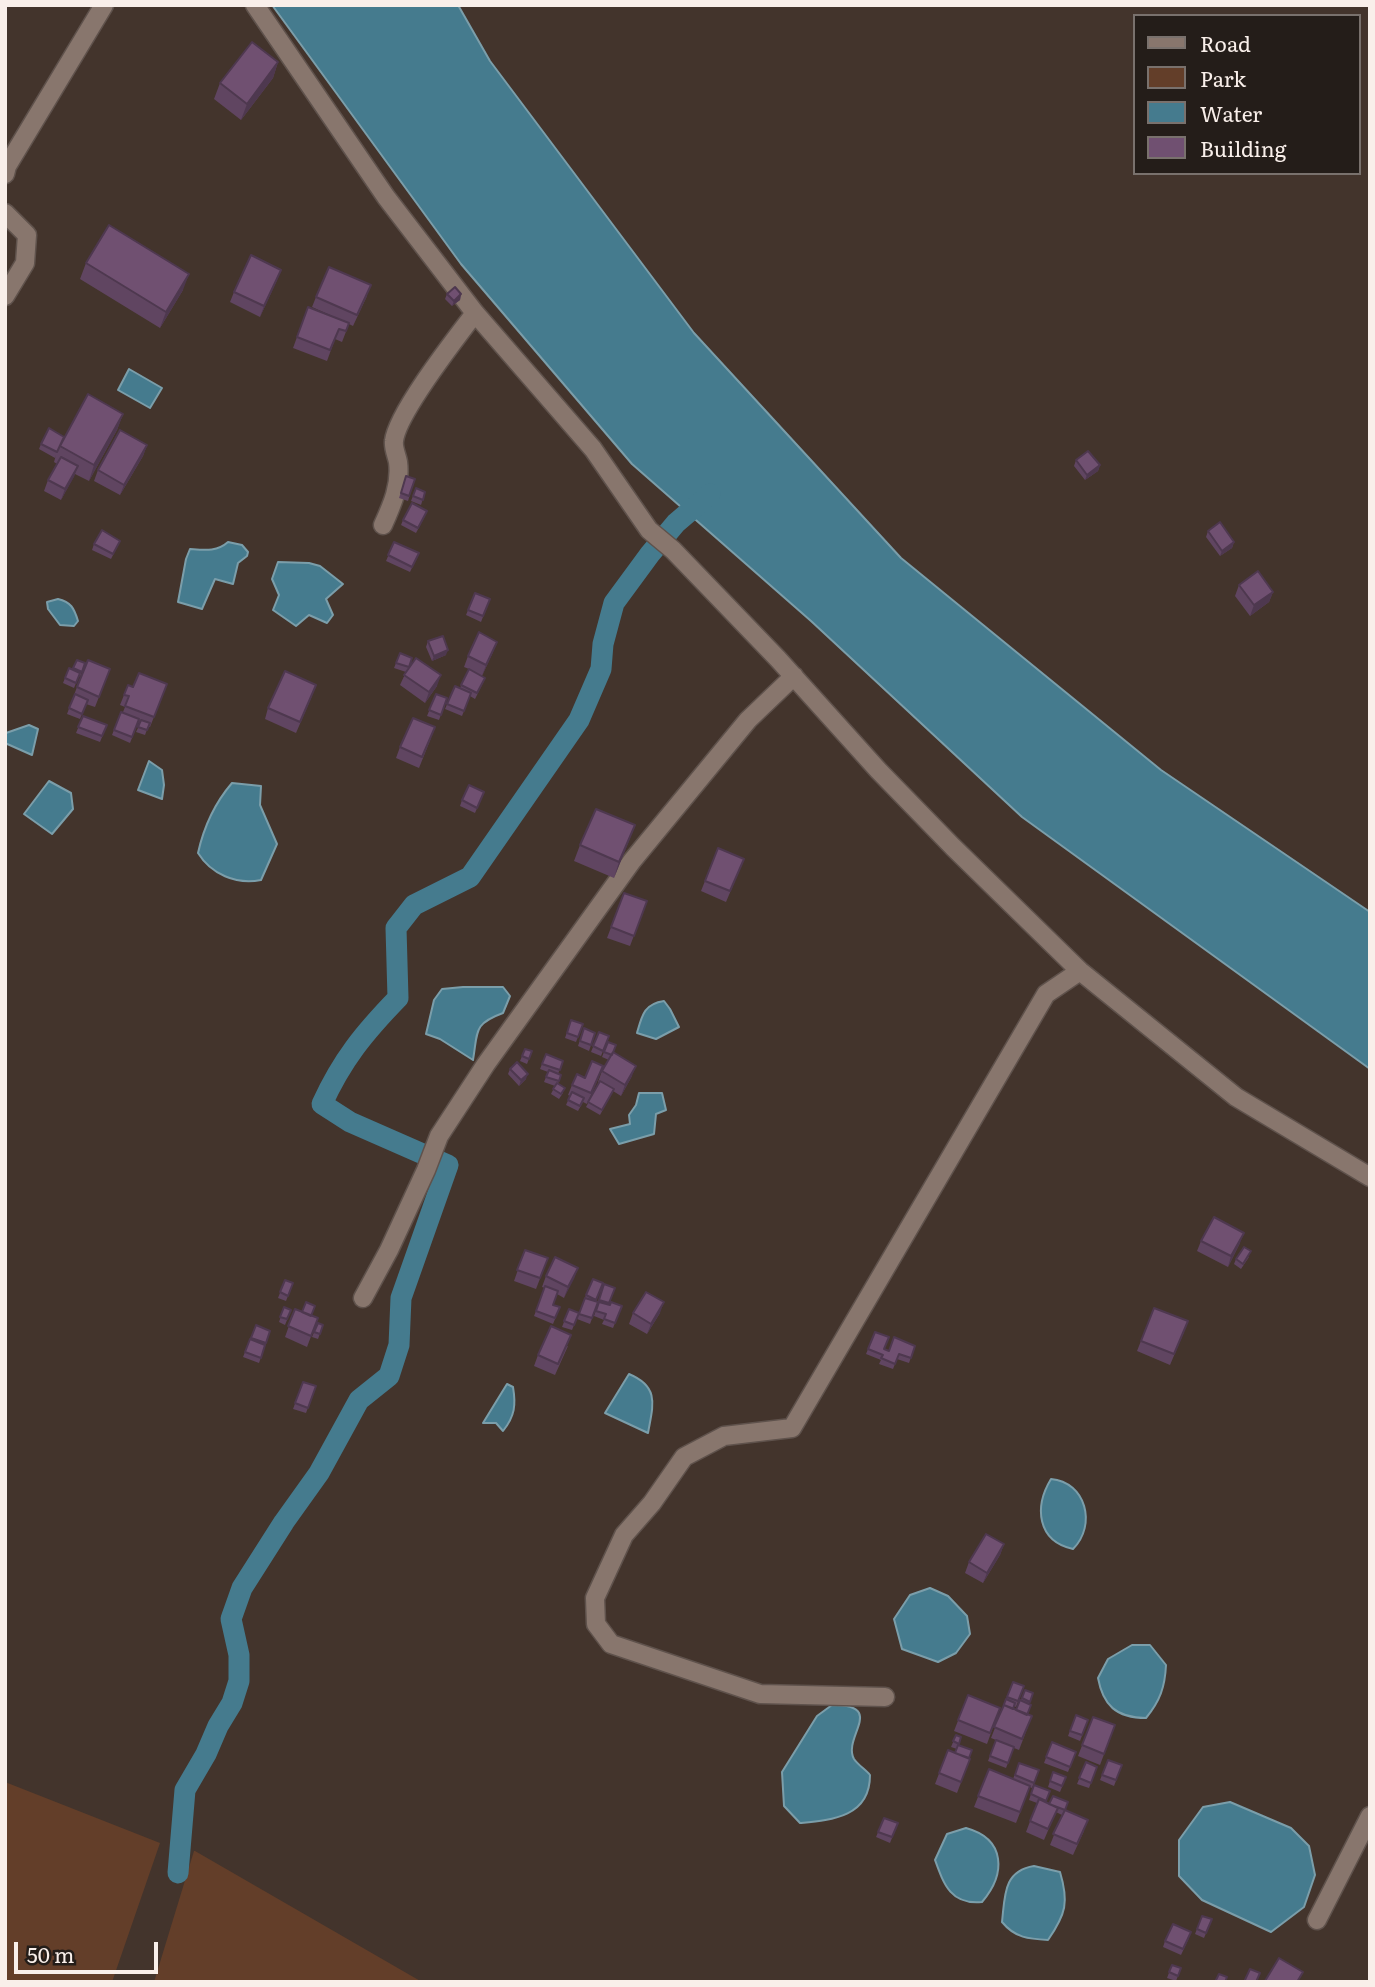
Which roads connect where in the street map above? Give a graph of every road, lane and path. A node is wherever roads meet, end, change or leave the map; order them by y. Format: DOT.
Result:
graph roads {
  1 [pos="104,5"];
  2 [pos="255,5"];
  3 [pos="5,174"];
  4 [pos="5,213"];
  5 [pos="5,296"];
  6 [pos="475,313"];
  7 [pos="383,525"];
  8 [pos="794,676"];
  9 [pos="1080,971"];
  10 [pos="1370,1177"];
  11 [pos="363,1298"];
  12 [pos="884,1697"];
  13 [pos="1370,1816"];
  14 [pos="1317,1920"];
  1 -- 3 [label="street"];
  2 -- 6 [label="street"];
  4 -- 5 [label="street"];
  6 -- 7 [label="street"];
  6 -- 8 [label="street"];
  8 -- 9 [label="street"];
  8 -- 11 [label="street"];
  9 -- 10 [label="street"];
  9 -- 12 [label="street"];
  13 -- 14 [label="street"];
}
